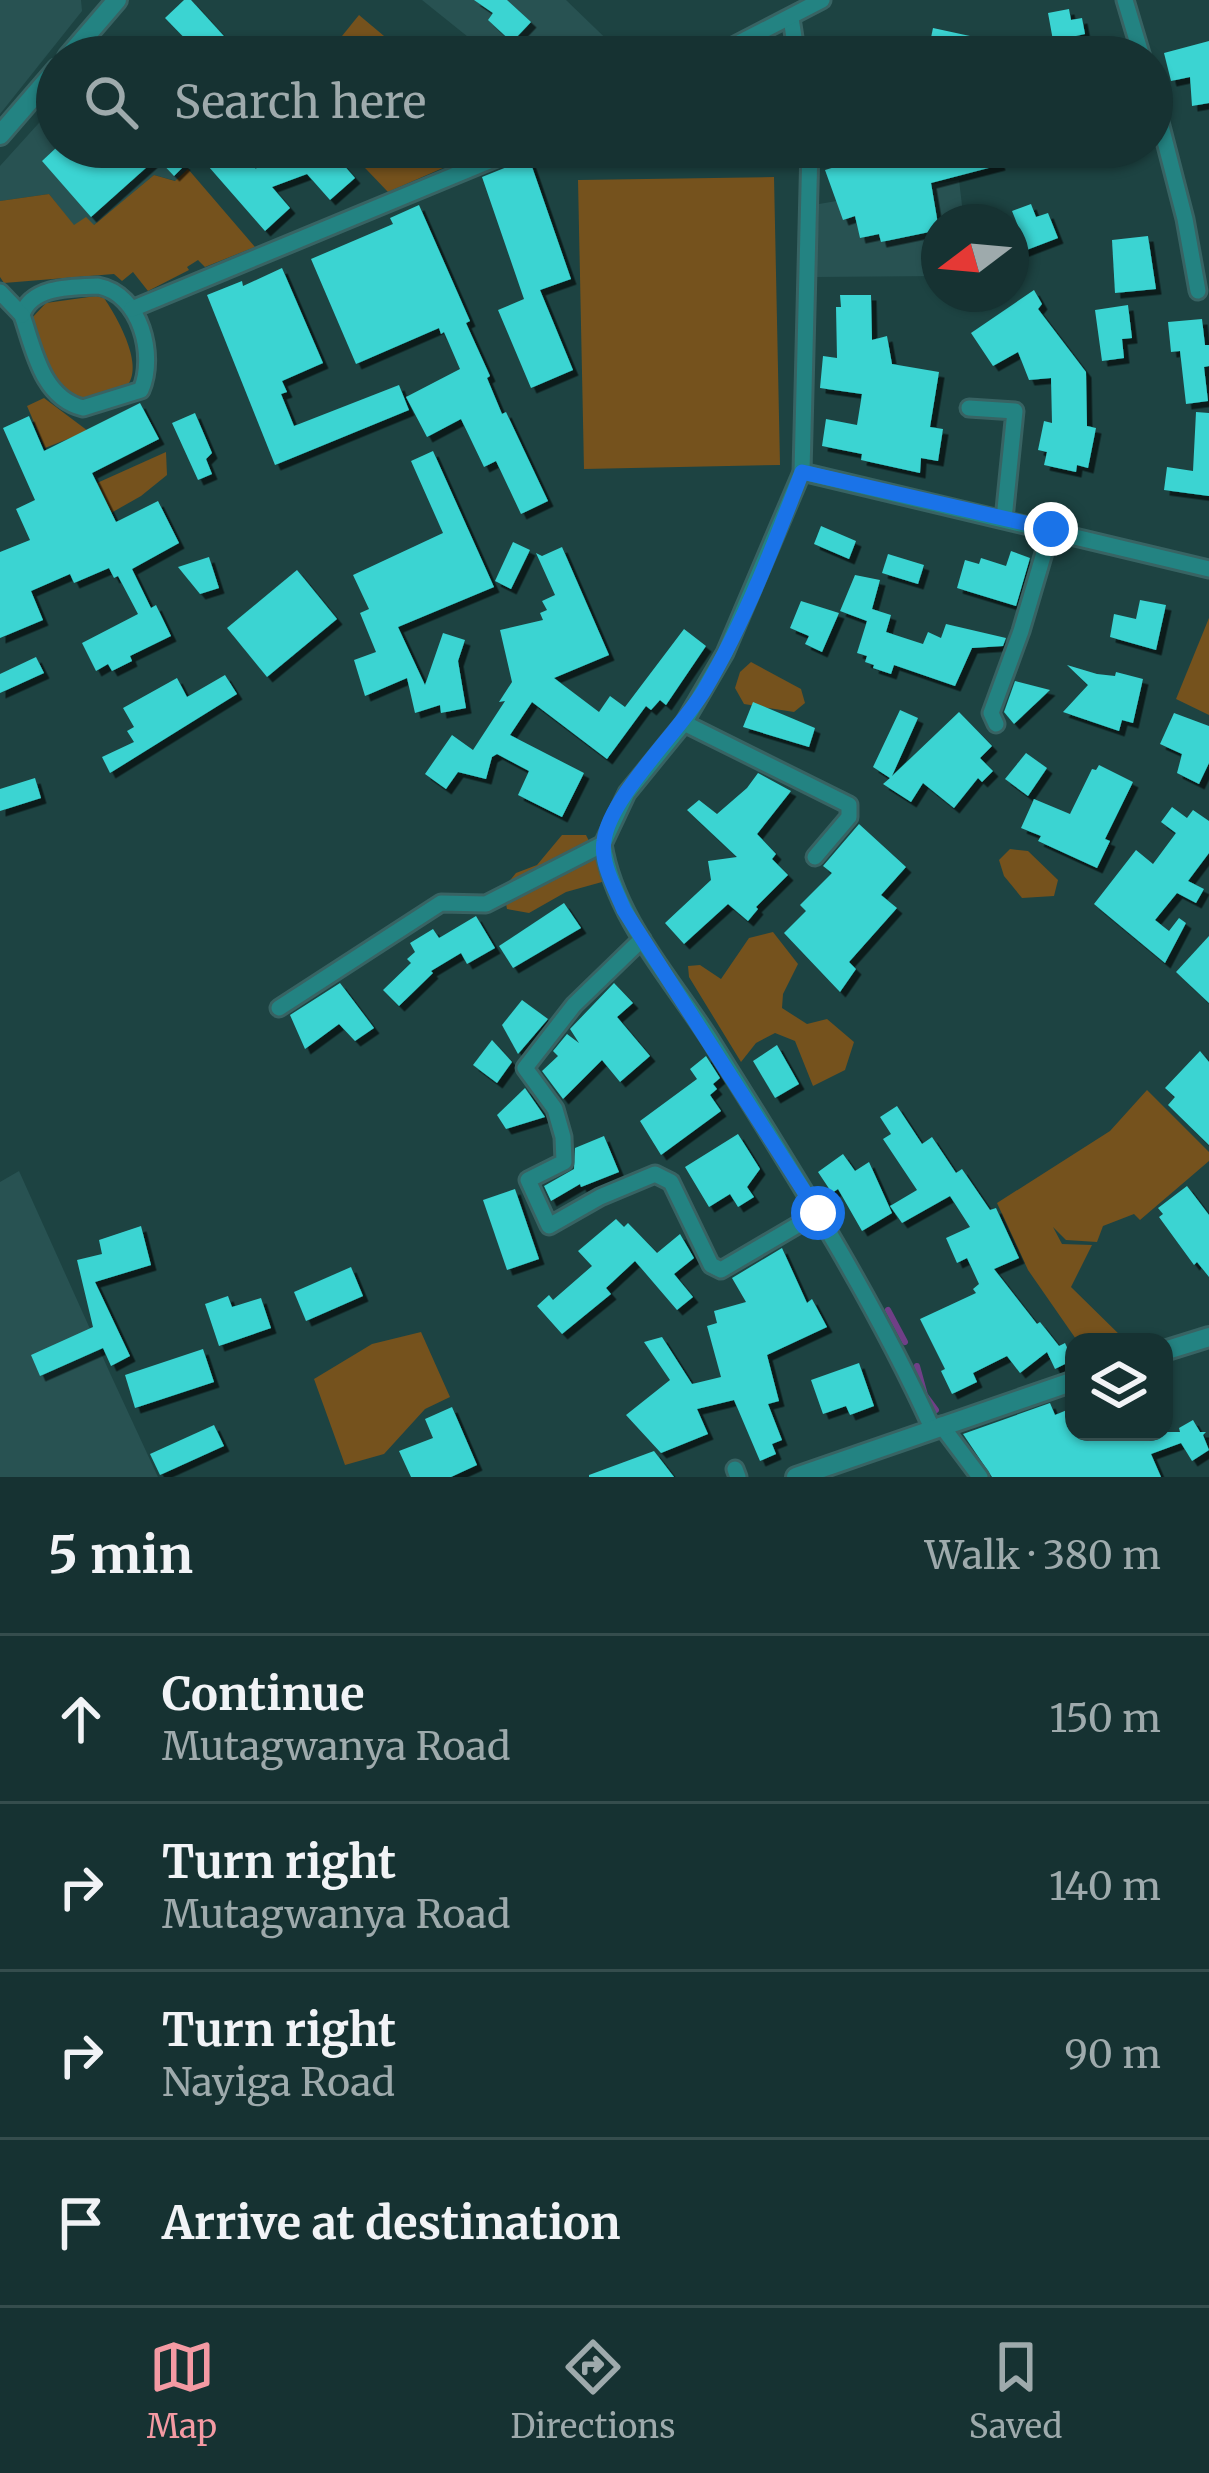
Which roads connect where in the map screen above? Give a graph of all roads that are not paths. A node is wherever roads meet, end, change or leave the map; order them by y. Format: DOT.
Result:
graph roads {
  1 [pos="117,0"];
  2 [pos="822,0"];
  3 [pos="1125,0"];
  4 [pos="790,18"];
  5 [pos="86,36"];
  6 [pos="754,36"];
  7 [pos="793,36"];
  8 [pos="1136,36"];
  9 [pos="36,93"];
  10 [pos="0,135"];
  11 [pos="472,168"];
  12 [pos="809,168"];
  13 [pos="1172,168"];
  14 [pos="1198,291"];
  15 [pos="0,292"];
  16 [pos="131,309"];
  17 [pos="22,315"];
  18 [pos="969,409"];
  19 [pos="802,472"];
  20 [pos="1004,519"];
  21 [pos="1051,529"];
  22 [pos="1209,569"];
  23 [pos="684,723"];
  24 [pos="995,724"];
  25 [pos="603,844"];
  26 [pos="815,856"];
  27 [pos="642,939"];
  28 [pos="279,1008"];
  29 [pos="818,1213"];
  30 [pos="1209,1337"];
  31 [pos="1173,1348"];
  32 [pos="1065,1384"];
  33 [pos="937,1426"];
  34 [pos="796,1477"];
  35 [pos="980,1477"];
  1 -- 5 [label="street"];
  2 -- 4 [label="street"];
  3 -- 8 [label="street"];
  4 -- 6 [label="street"];
  4 -- 7 [label="street"];
  9 -- 10 [label="street"];
  11 -- 16 [label="street"];
  12 -- 19 [label="street"];
  13 -- 14 [label="street"];
  15 -- 17 [label="street"];
  16 -- 17 [label="street"];
  16 -- 17 [label="street"];
  18 -- 20 [label="street"];
  19 -- 20 [label="street"];
  19 -- 23 [label="street"];
  20 -- 21 [label="street"];
  21 -- 22 [label="street"];
  21 -- 24 [label="street"];
  23 -- 25 [label="street"];
  23 -- 26 [label="street"];
  25 -- 27 [label="street"];
  25 -- 28 [label="street"];
  27 -- 29 [label="street"];
  27 -- 29 [label="street"];
  29 -- 33 [label="street"];
  30 -- 31 [label="street"];
  32 -- 33 [label="street"];
  33 -- 34 [label="street"];
  33 -- 35 [label="street"];
}
